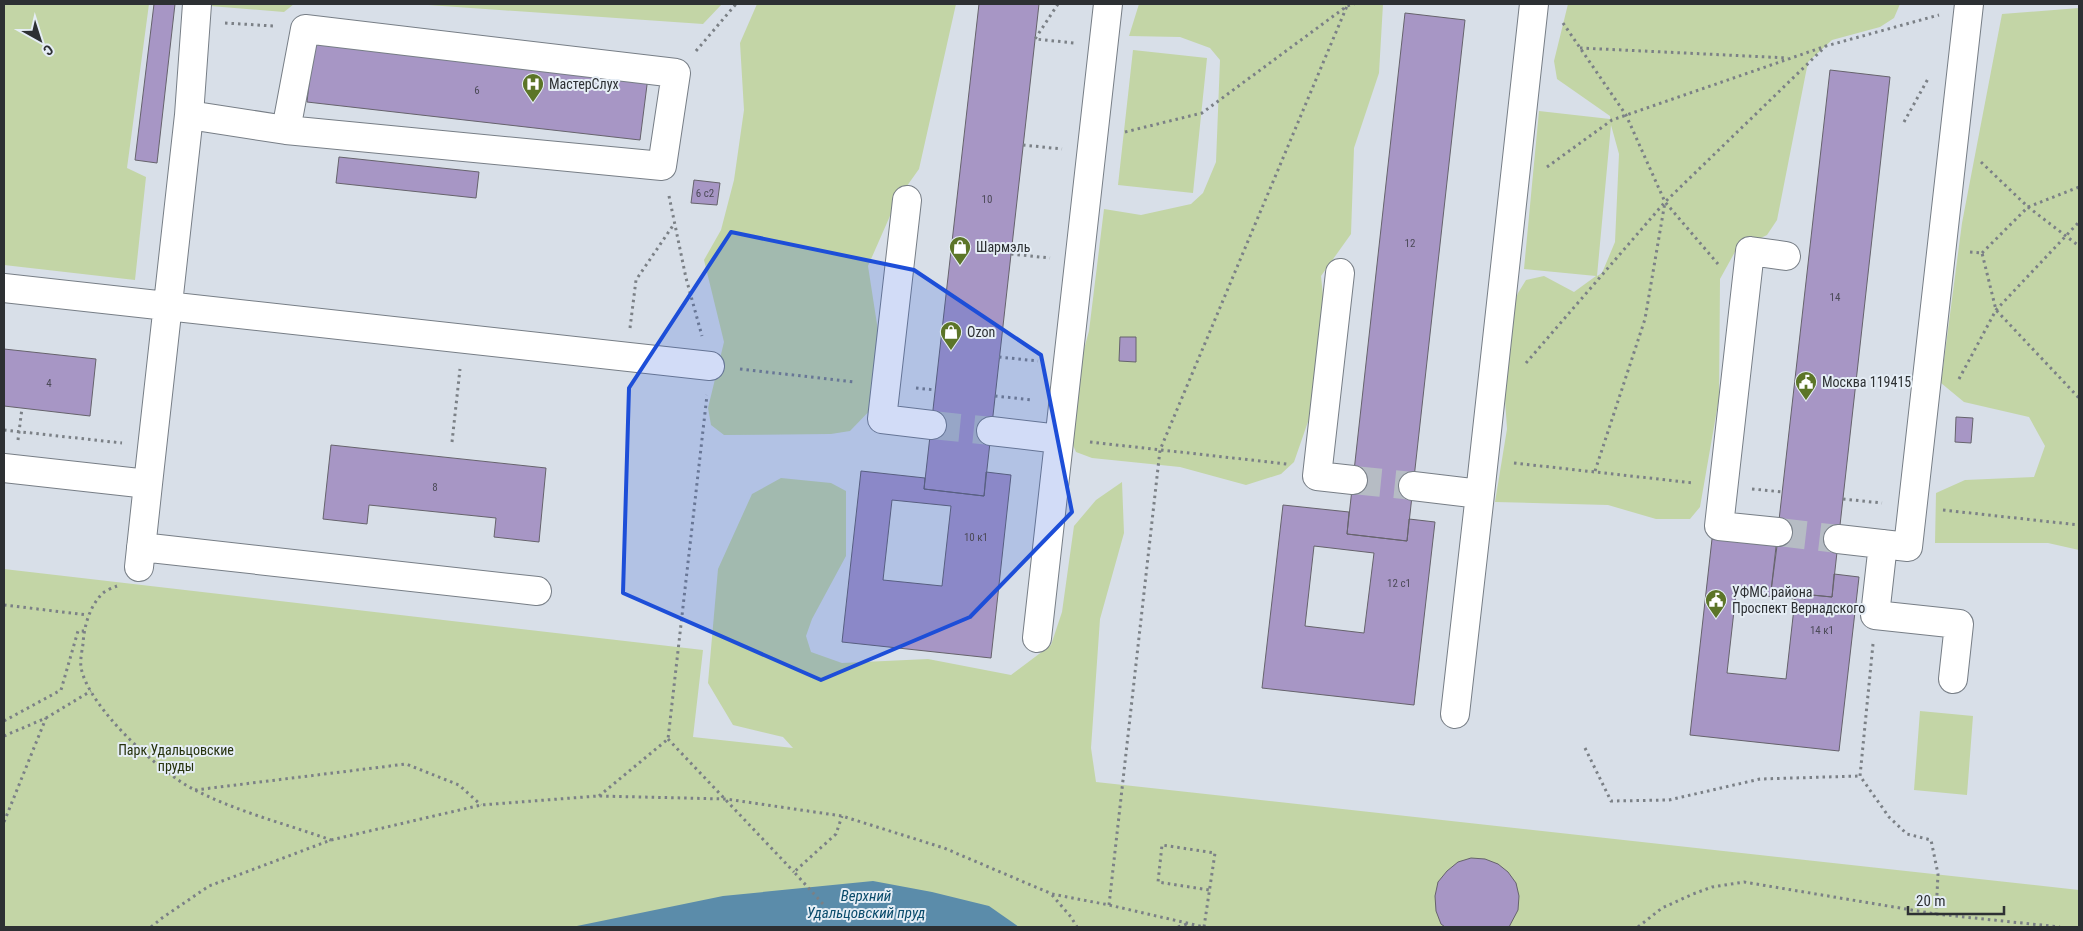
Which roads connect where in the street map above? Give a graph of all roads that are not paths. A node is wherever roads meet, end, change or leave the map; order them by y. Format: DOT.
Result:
graph roads {
  1 [pos="1108,4"];
  2 [pos="1534,4"];
  3 [pos="1968,5"];
  4 [pos="196,12"];
  5 [pos="189,115"];
  6 [pos="286,130"];
  7 [pos="907,200"];
  8 [pos="1786,256"];
  9 [pos="1340,273"];
  10 [pos="4,288"];
  11 [pos="168,306"];
  12 [pos="710,366"];
  13 [pos="932,425"];
  14 [pos="991,431"];
  15 [pos="1059,439"];
  16 [pos="4,468"];
  17 [pos="1353,480"];
  18 [pos="148,484"];
  19 [pos="1413,486"];
  20 [pos="1480,494"];
  21 [pos="1778,532"];
  22 [pos="1838,539"];
  23 [pos="1883,544"];
  24 [pos="537,591"];
  25 [pos="1037,638"];
  26 [pos="1952,679"];
  27 [pos="1455,714"];
  1 -- 15 [label="lane"];
  2 -- 20 [label="lane"];
  3 -- 23 [label="lane"];
  4 -- 5 [label="lane"];
  5 -- 6 [label="lane"];
  5 -- 11 [label="lane"];
  6 -- 6 [label="lane"];
  7 -- 13 [label="lane"];
  8 -- 21 [label="lane"];
  9 -- 17 [label="lane"];
  10 -- 11 [label="lane"];
  11 -- 12 [label="lane"];
  11 -- 18 [label="lane"];
  14 -- 15 [label="lane"];
  15 -- 25 [label="lane"];
  16 -- 18 [label="lane"];
  18 -- 24 [label="lane"];
  19 -- 20 [label="lane"];
  20 -- 27 [label="lane"];
  22 -- 23 [label="lane"];
  23 -- 26 [label="lane"];
}
